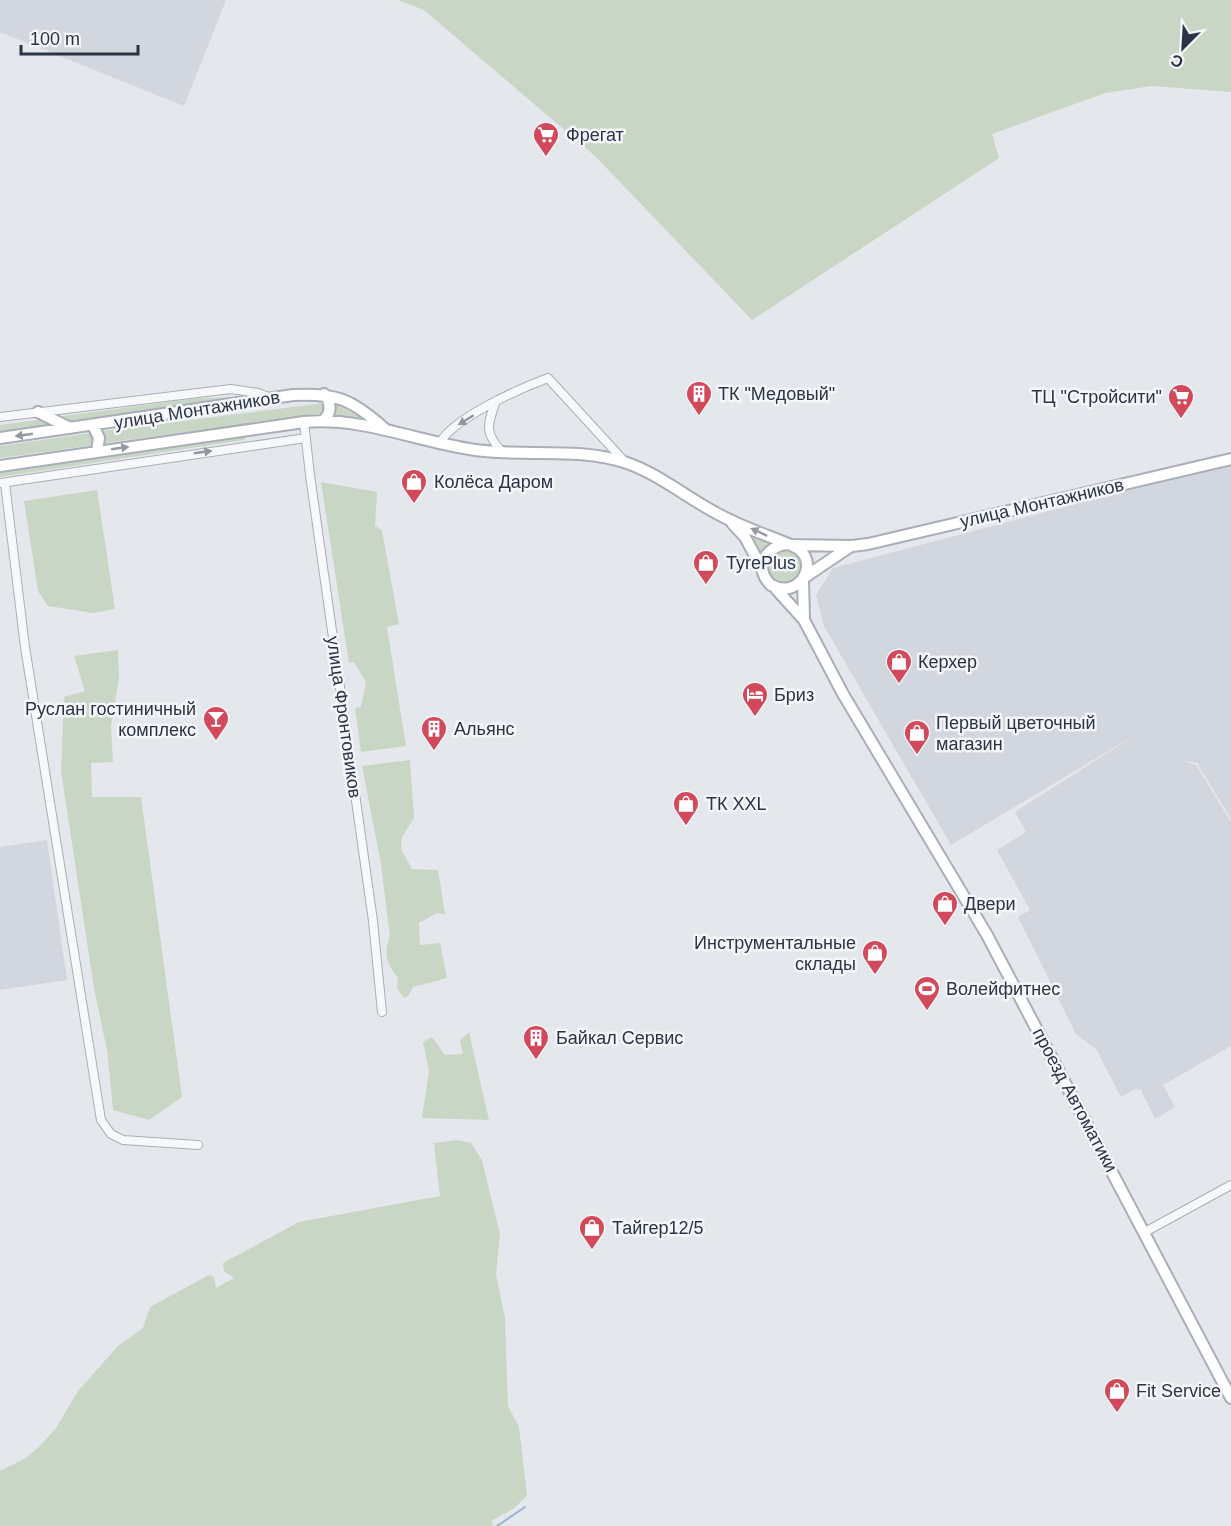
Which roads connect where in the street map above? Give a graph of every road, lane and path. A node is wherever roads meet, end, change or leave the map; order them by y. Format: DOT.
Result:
graph roads {
  1 [pos="324,394"];
  2 [pos="272,399"];
  3 [pos="496,401"];
  4 [pos="38,412"];
  5 [pos="0,417"];
  6 [pos="324,420"];
  7 [pos="304,422"];
  8 [pos="93,425"];
  9 [pos="265,427"];
  10 [pos="385,428"];
  11 [pos="70,429"];
  12 [pos="0,438"];
  13 [pos="306,438"];
  14 [pos="440,443"];
  15 [pos="255,445"];
  16 [pos="97,451"];
  17 [pos="503,453"];
  18 [pos="1231,459"];
  19 [pos="627,463"];
  20 [pos="0,466"];
  21 [pos="2,483"];
  22 [pos="730,520"];
  23 [pos="790,545"];
  24 [pos="852,546"];
  25 [pos="762,569"];
  26 [pos="804,578"];
  27 [pos="776,588"];
  28 [pos="804,620"];
  29 [pos="382,1012"];
  30 [pos="198,1144"];
  31 [pos="1231,1185"];
  32 [pos="1145,1232"];
  33 [pos="1231,1398"];
  1 -- 2 [label="main road, улица Монтажников"];
  1 -- 6 [label="main road"];
  1 -- 10 [label="main road, улица Монтажников"];
  2 -- 4 [label="street"];
  2 -- 8 [label="main road, улица Монтажников"];
  3 -- 14 [label="street, one-way"];
  3 -- 17 [label="street"];
  3 -- 19 [label="street"];
  4 -- 5 [label="street"];
  4 -- 11 [label="main road"];
  6 -- 7 [label="main road, улица Монтажников"];
  6 -- 10 [label="main road, улица Монтажников"];
  7 -- 9 [label="main road, улица Монтажников"];
  7 -- 13 [label="street, улица Фронтовиков"];
  8 -- 11 [label="main road, улица Монтажников"];
  8 -- 16 [label="main road"];
  9 -- 15 [label="street"];
  16 -- 9 [label="main road, улица Монтажников, one-way"];
  10 -- 14 [label="main road, улица Монтажников"];
  11 -- 12 [label="main road, улица Монтажников, one-way"];
  13 -- 15 [label="street"];
  13 -- 29 [label="street, улица Фронтовиков"];
  14 -- 17 [label="main road, улица Монтажников"];
  21 -- 15 [label="street, one-way"];
  16 -- 20 [label="main road, улица Монтажников"];
  17 -- 19 [label="main road, улица Монтажников"];
  18 -- 24 [label="main road, улица Монтажников"];
  19 -- 22 [label="main road, улица Монтажников"];
  21 -- 30 [label="street"];
  23 -- 22 [label="main road, улица Монтажников, one-way"];
  22 -- 25 [label="main road, улица Монтажников"];
  23 -- 24 [label="main road, улица Монтажников"];
  23 -- 25 [label="main road"];
  23 -- 26 [label="main road"];
  24 -- 26 [label="main road, улица Монтажников"];
  25 -- 27 [label="main road"];
  26 -- 27 [label="main road"];
  26 -- 28 [label="main road, проезд Автоматики"];
  27 -- 28 [label="main road, проезд Автоматики"];
  28 -- 32 [label="main road, проезд Автоматики"];
  31 -- 32 [label="street"];
  32 -- 33 [label="main road, проезд Автоматики"];
}
